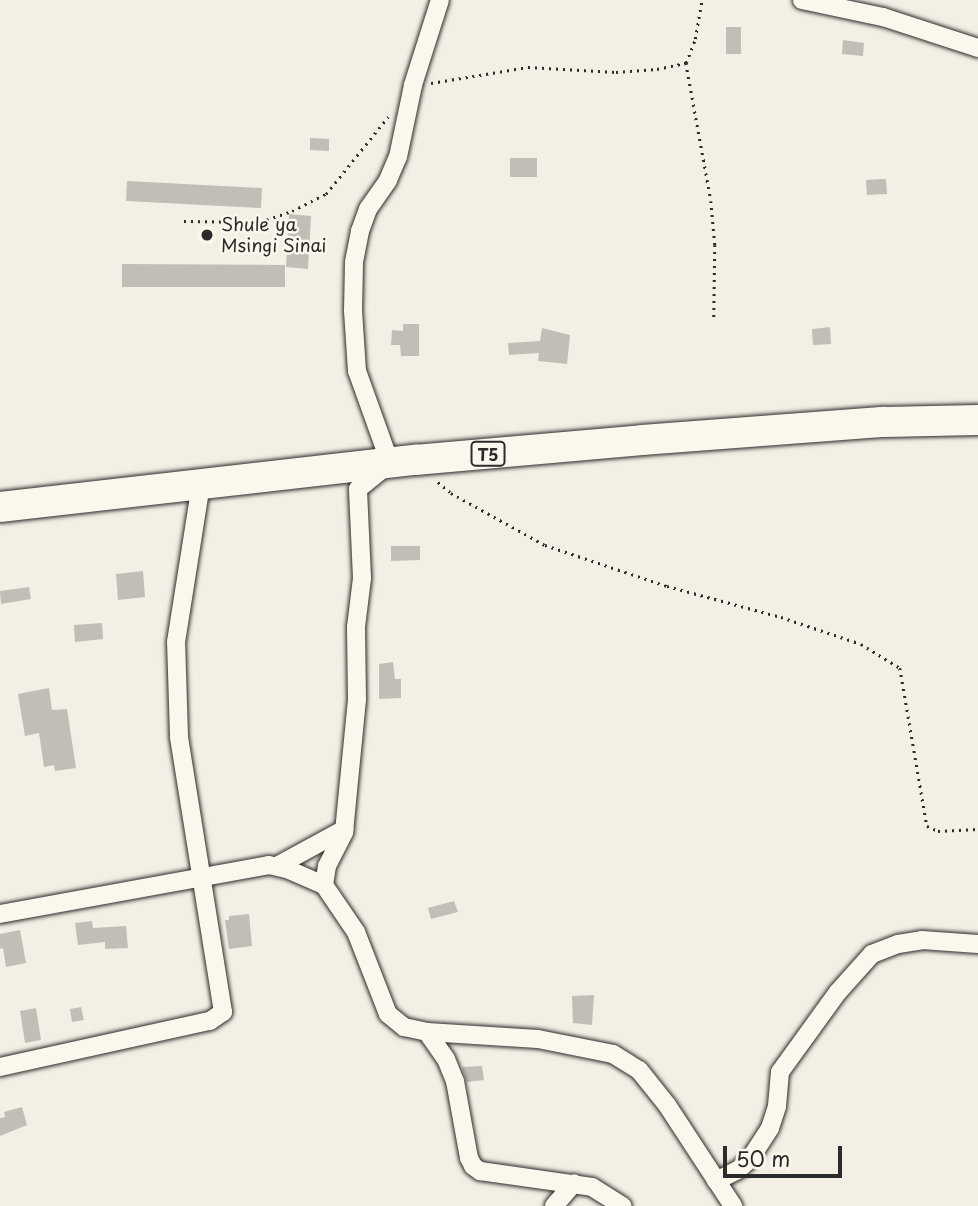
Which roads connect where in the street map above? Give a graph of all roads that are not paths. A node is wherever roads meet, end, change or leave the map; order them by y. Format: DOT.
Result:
graph roads {
  1 [pos="440,0"];
  2 [pos="802,0"];
  3 [pos="978,48"];
  4 [pos="978,420"];
  5 [pos="402,462"];
  6 [pos="201,484"];
  7 [pos="0,507"];
  8 [pos="345,829"];
  9 [pos="277,866"];
  10 [pos="200,878"];
  11 [pos="324,885"];
  12 [pos="0,914"];
  13 [pos="978,944"];
  14 [pos="427,1032"];
  15 [pos="0,1067"];
  16 [pos="716,1181"];
  17 [pos="574,1182"];
  18 [pos="554,1206"];
  19 [pos="623,1206"];
  20 [pos="733,1206"];
  1 -- 5 [label="street"];
  2 -- 3 [label="street"];
  4 -- 5 [label="highway, T5"];
  5 -- 6 [label="highway, T5"];
  5 -- 8 [label="street"];
  6 -- 7 [label="highway, T5"];
  6 -- 10 [label="street"];
  8 -- 9 [label="street"];
  8 -- 11 [label="street"];
  9 -- 10 [label="street"];
  9 -- 11 [label="street"];
  10 -- 12 [label="street"];
  10 -- 15 [label="street"];
  11 -- 14 [label="street"];
  13 -- 16 [label="street"];
  14 -- 16 [label="street"];
  14 -- 17 [label="street"];
  16 -- 20 [label="street"];
  17 -- 18 [label="street"];
  17 -- 19 [label="street"];
}
